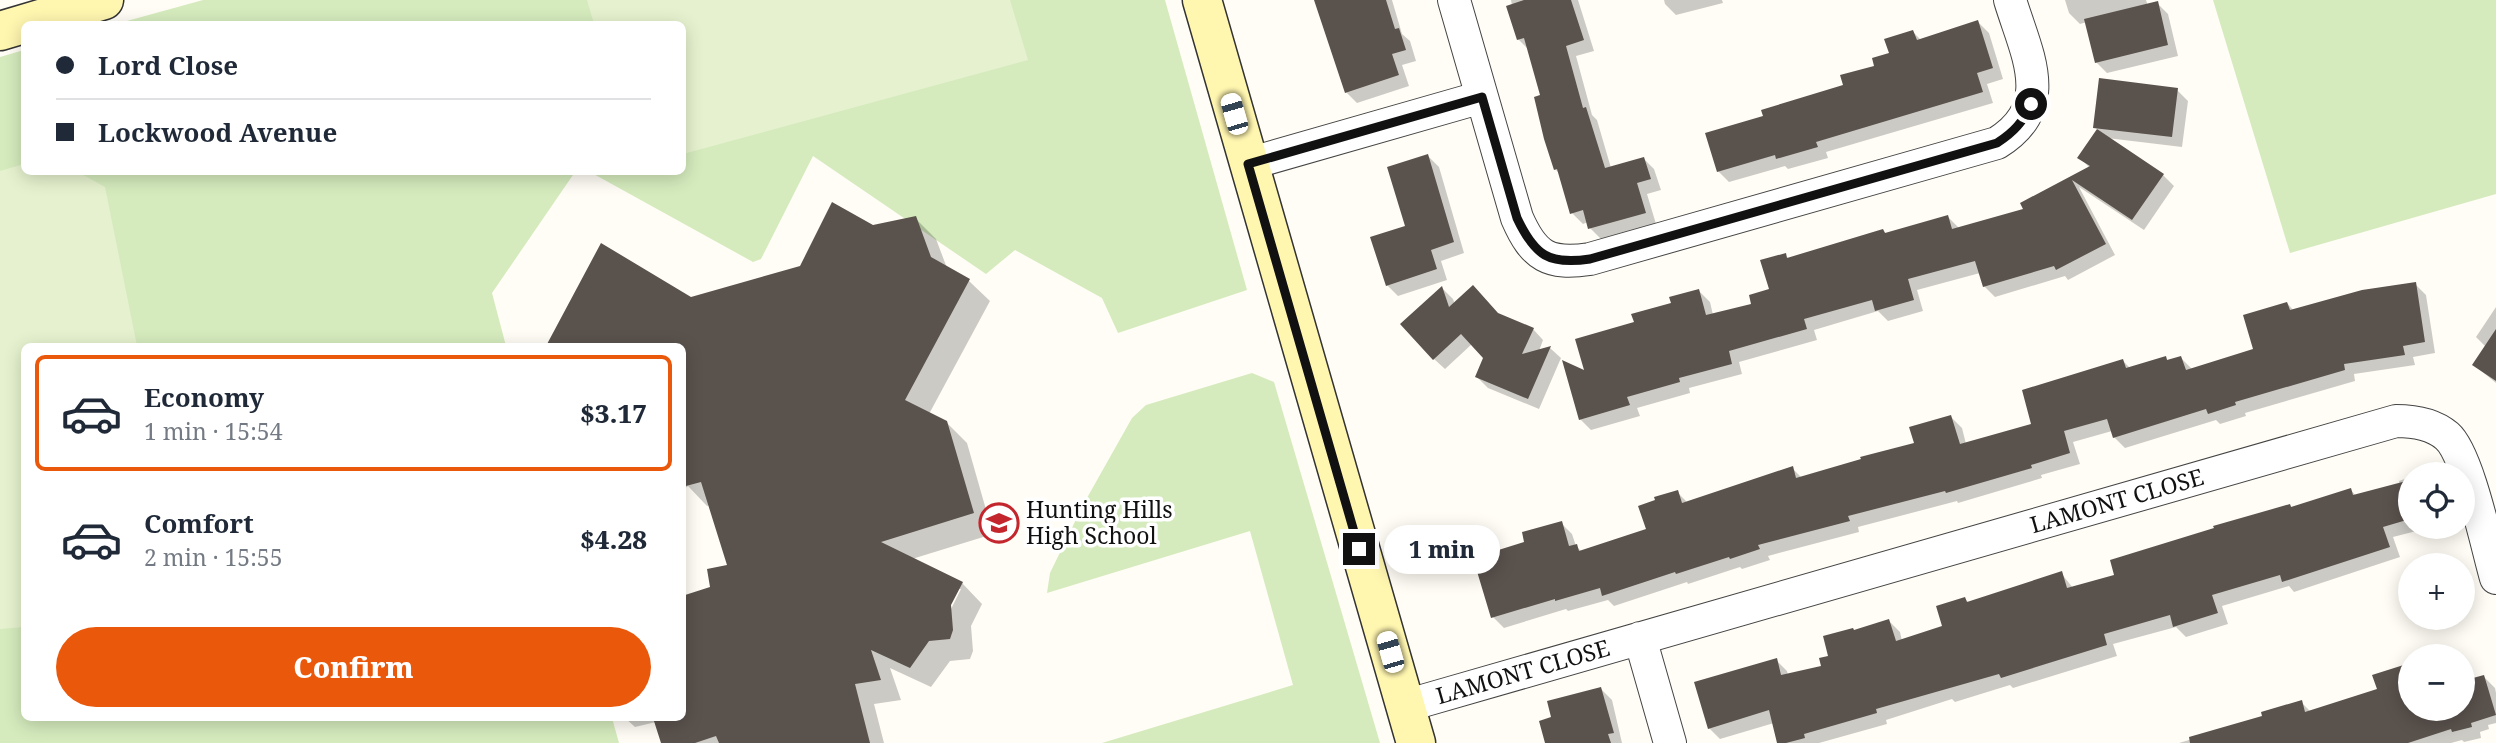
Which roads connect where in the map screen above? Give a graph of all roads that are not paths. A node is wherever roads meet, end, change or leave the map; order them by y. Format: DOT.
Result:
graph roads {
  1 [pos="104,0"];
  2 [pos="1202,0"];
  3 [pos="1454,0"];
  4 [pos="2010,0"];
  5 [pos="34,21"];
  6 [pos="21,25"];
  7 [pos="0,31"];
  8 [pos="1482,97"];
  9 [pos="1248,164"];
  10 [pos="2496,578"];
  11 [pos="1640,638"];
  12 [pos="1405,706"];
  13 [pos="1416,743"];
  14 [pos="1670,743"];
  1 -- 5 [label="street"];
  2 -- 9 [label="street"];
  3 -- 8 [label="street"];
  4 -- 8 [label="street"];
  6 -- 7 [label="street"];
  8 -- 9 [label="street"];
  9 -- 12 [label="street"];
  10 -- 11 [label="street, LAMONT CLOSE"];
  11 -- 12 [label="street, LAMONT CLOSE"];
  11 -- 14 [label="street, LAMONT CLOSE"];
  12 -- 13 [label="street"];
}
